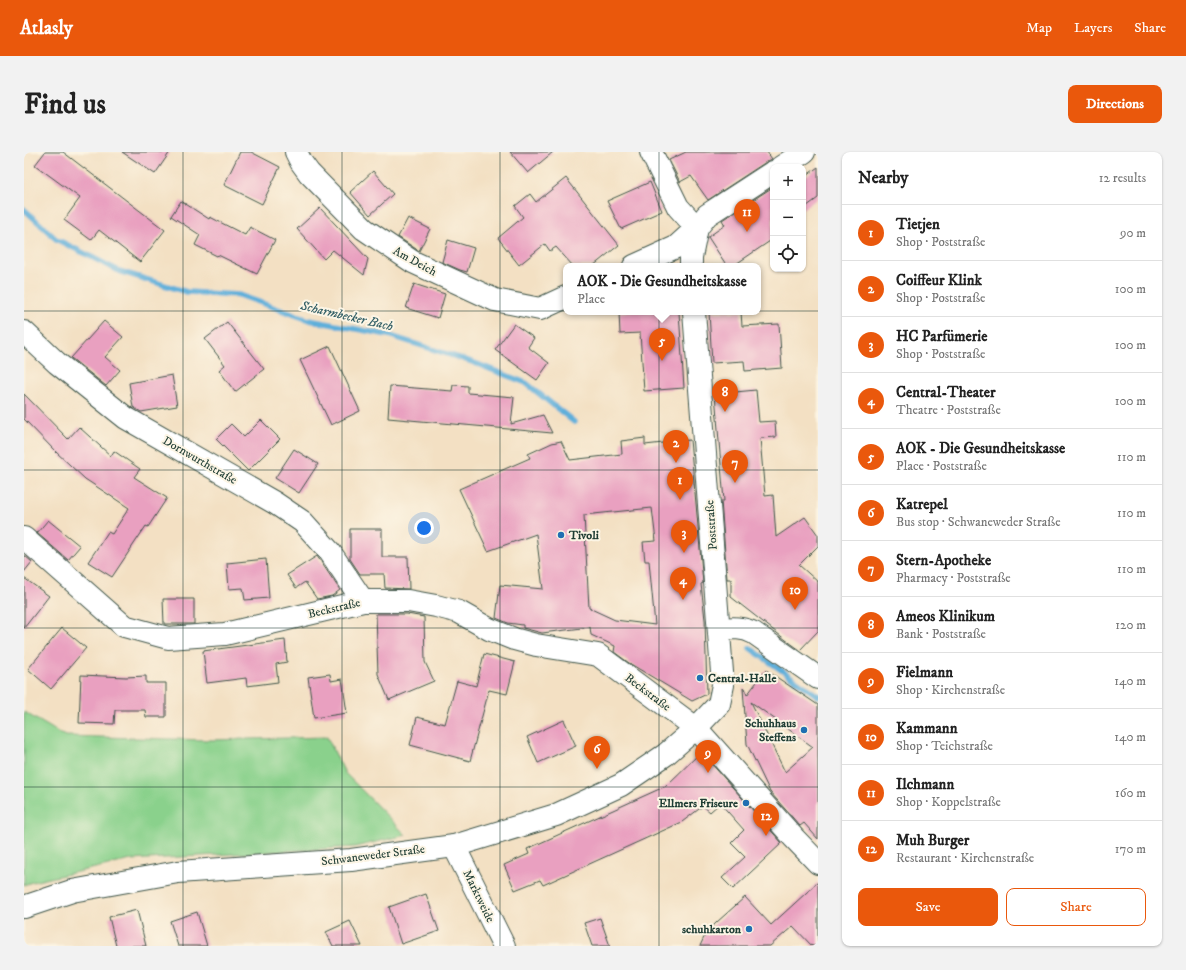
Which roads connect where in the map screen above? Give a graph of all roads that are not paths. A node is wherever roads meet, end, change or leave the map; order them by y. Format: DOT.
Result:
graph roads {
  1 [pos="296,152"];
  2 [pos="651,152"];
  3 [pos="804,152"];
  4 [pos="786,164"];
  5 [pos="770,174"];
  6 [pos="697,228"];
  7 [pos="641,263"];
  8 [pos="691,263"];
  9 [pos="563,298"];
  10 [pos="694,315"];
  11 [pos="24,332"];
  12 [pos="24,538"];
  13 [pos="363,601"];
  14 [pos="719,628"];
  15 [pos="818,678"];
  16 [pos="696,728"];
  17 [pos="454,846"];
  18 [pos="818,864"];
  19 [pos="24,907"];
  20 [pos="504,946"];
  1 -- 9 [label="street, Am Deich"];
  2 -- 6 [label="street"];
  3 -- 4 [label="street"];
  5 -- 6 [label="street"];
  6 -- 7 [label="street"];
  6 -- 8 [label="street"];
  10 -- 14 [label="street, Poststraße"];
  11 -- 13 [label="street, Dornwurthstraße"];
  12 -- 13 [label="street, Beckstraße"];
  13 -- 16 [label="street, Beckstraße"];
  14 -- 15 [label="street"];
  14 -- 16 [label="street, Poststraße"];
  16 -- 17 [label="street, Schwaneweder Straße"];
  16 -- 18 [label="street, Beckstraße"];
  17 -- 19 [label="street, Schwaneweder Straße"];
  17 -- 20 [label="street, Marktweide"];
}
